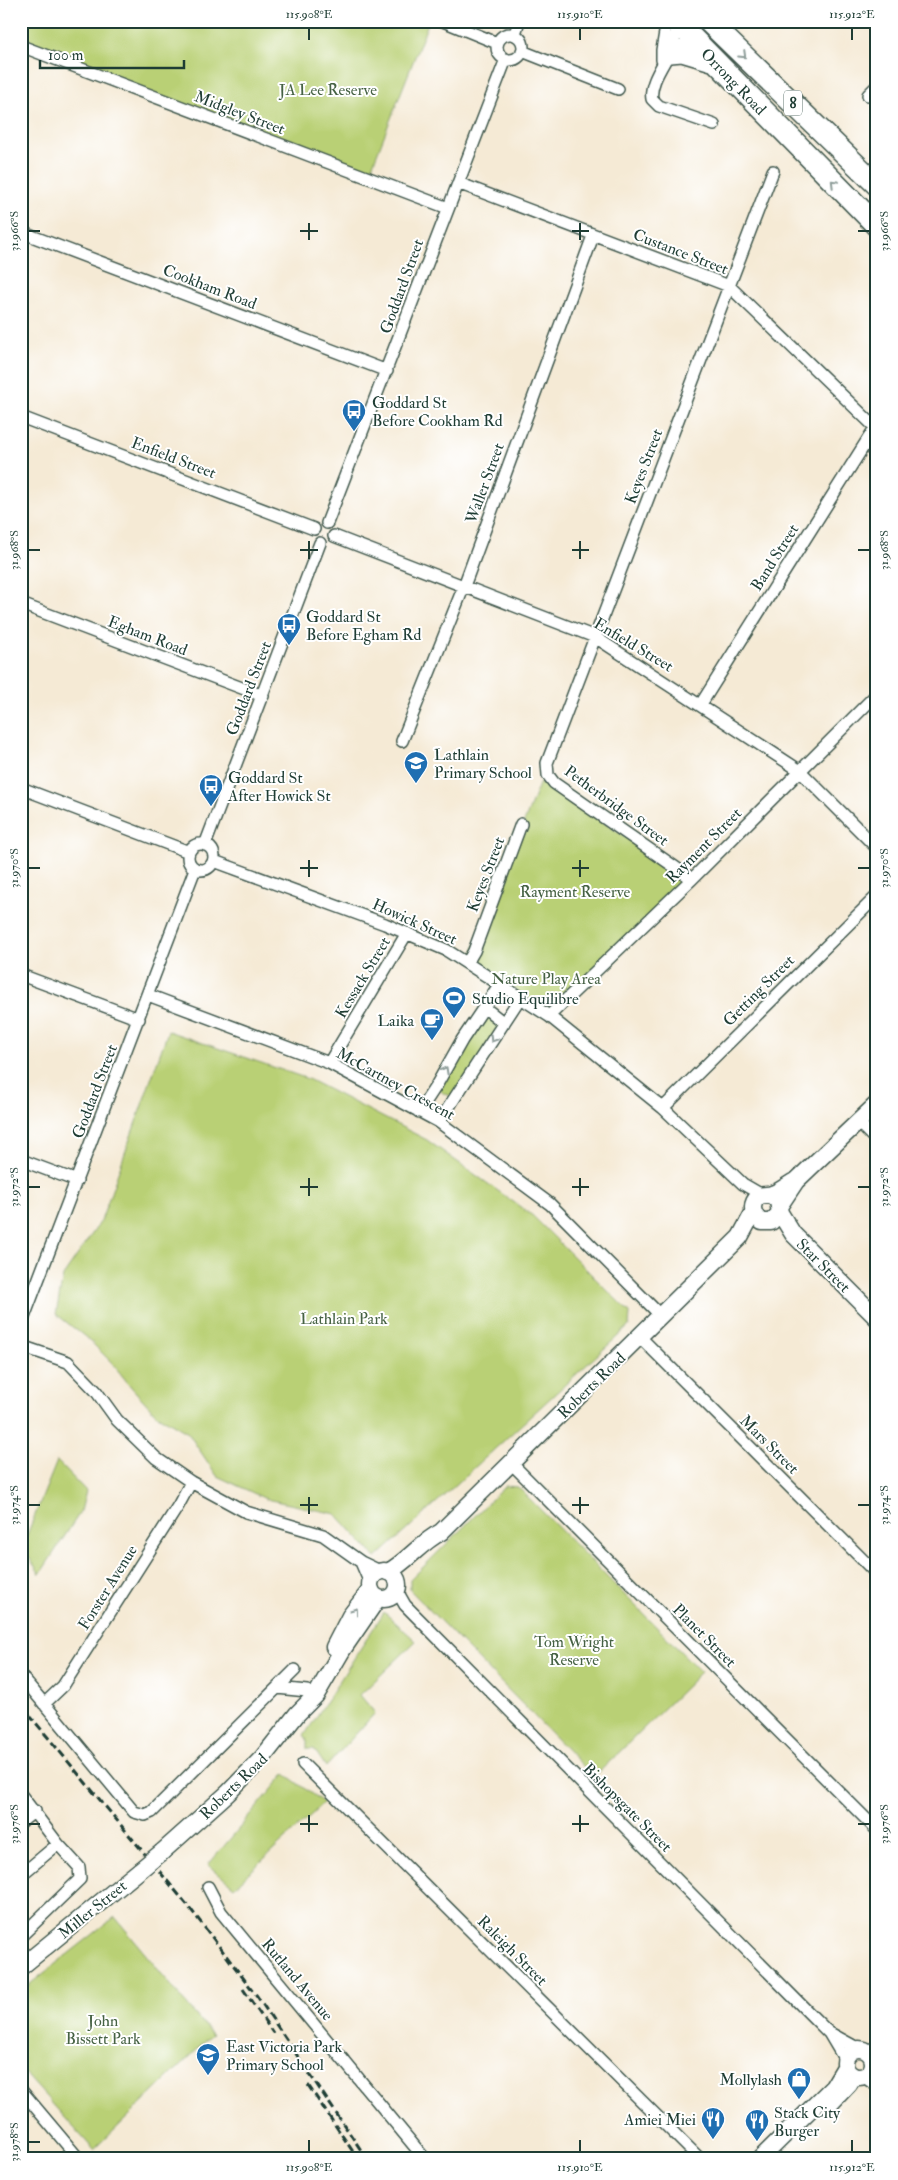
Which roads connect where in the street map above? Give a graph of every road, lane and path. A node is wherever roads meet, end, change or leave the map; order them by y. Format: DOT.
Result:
graph roads {
  1 [pos="442,21"];
  2 [pos="519,21"];
  3 [pos="708,21"];
  4 [pos="676,22"];
  5 [pos="514,34"];
  6 [pos="497,43"];
  7 [pos="21,46"];
  8 [pos="522,51"];
  9 [pos="666,57"];
  10 [pos="506,59"];
  11 [pos="715,61"];
  12 [pos="877,86"];
  13 [pos="618,89"];
  14 [pos="868,95"];
  15 [pos="714,125"];
  16 [pos="773,171"];
  17 [pos="458,183"];
  18 [pos="877,185"];
  19 [pos="448,208"];
  20 [pos="877,226"];
  21 [pos="21,232"];
  22 [pos="593,236"];
  23 [pos="729,286"];
  24 [pos="387,371"];
  25 [pos="21,417"];
  26 [pos="876,428"];
  27 [pos="327,523"];
  28 [pos="314,529"];
  29 [pos="334,536"];
  30 [pos="320,543"];
  31 [pos="464,586"];
  32 [pos="21,604"];
  33 [pos="595,637"];
  34 [pos="877,694"];
  35 [pos="263,696"];
  36 [pos="701,704"];
  37 [pos="402,741"];
  38 [pos="799,770"];
  39 [pos="548,775"];
  40 [pos="21,788"];
  41 [pos="521,824"];
  42 [pos="205,845"];
  43 [pos="877,848"];
  44 [pos="189,852"];
  45 [pos="214,861"];
  46 [pos="195,869"];
  47 [pos="692,879"];
  48 [pos="877,896"];
  49 [pos="407,933"];
  50 [pos="467,963"];
  51 [pos="21,975"];
  52 [pos="499,985"];
  53 [pos="148,995"];
  54 [pos="520,998"];
  55 [pos="484,1008"];
  56 [pos="549,1016"];
  57 [pos="139,1020"];
  58 [pos="504,1023"];
  59 [pos="329,1063"];
  60 [pos="436,1086"];
  61 [pos="455,1097"];
  62 [pos="877,1104"];
  63 [pos="663,1108"];
  64 [pos="419,1112"];
  65 [pos="439,1122"];
  66 [pos="858,1122"];
  67 [pos="877,1141"];
  68 [pos="21,1160"];
  69 [pos="76,1181"];
  70 [pos="767,1209"];
  71 [pos="660,1316"];
  72 [pos="877,1318"];
  73 [pos="21,1325"];
  74 [pos="640,1337"];
  75 [pos="21,1346"];
  76 [pos="511,1463"];
  77 [pos="190,1482"];
  78 [pos="877,1574"];
  79 [pos="384,1586"];
  80 [pos="295,1670"];
  81 [pos="21,1676"];
  82 [pos="277,1688"];
  83 [pos="307,1691"];
  84 [pos="44,1704"];
  85 [pos="297,1714"];
  86 [pos="303,1764"];
  87 [pos="21,1795"];
  88 [pos="35,1811"];
  89 [pos="21,1822"];
  90 [pos="877,1830"];
  91 [pos="58,1844"];
  92 [pos="162,1852"];
  93 [pos="21,1875"];
  94 [pos="208,1887"];
  95 [pos="21,1936"];
  96 [pos="21,1967"];
  97 [pos="828,2032"];
  98 [pos="864,2061"];
  99 [pos="877,2086"];
  100 [pos="21,2090"];
  101 [pos="79,2159"];
  102 [pos="426,2159"];
  103 [pos="700,2159"];
  104 [pos="760,2159"];
  105 [pos="771,2159"];
  1 -- 6 [label="street"];
  2 -- 5 [label="street"];
  3 -- 18 [label="highway, Orrong Road / 8, one-way"];
  4 -- 9 [label="street"];
  4 -- 11 [label="highway, Orrong Road / 8"];
  5 -- 6 [label="street"];
  5 -- 8 [label="street"];
  6 -- 10 [label="street"];
  7 -- 19 [label="street, Midgley Street"];
  8 -- 10 [label="street"];
  8 -- 13 [label="street"];
  9 -- 11 [label="highway"];
  9 -- 15 [label="street"];
  10 -- 17 [label="street, Goddard Street"];
  20 -- 11 [label="highway, Orrong Road / 8, one-way"];
  12 -- 14 [label="street"];
  16 -- 23 [label="street, Keyes Street"];
  17 -- 19 [label="street, Goddard Street"];
  17 -- 22 [label="street, Custance Street"];
  19 -- 24 [label="street, Goddard Street"];
  21 -- 24 [label="street, Cookham Road"];
  22 -- 23 [label="street, Custance Street"];
  22 -- 31 [label="street, Waller Street"];
  23 -- 26 [label="street, Custance Street"];
  23 -- 33 [label="street, Keyes Street"];
  24 -- 27 [label="street, Goddard Street"];
  25 -- 28 [label="street, Enfield Street"];
  26 -- 36 [label="street, Band Street"];
  27 -- 28 [label="street"];
  27 -- 29 [label="street"];
  28 -- 30 [label="street"];
  29 -- 30 [label="street"];
  29 -- 31 [label="street, Enfield Street"];
  30 -- 35 [label="street, Goddard Street"];
  31 -- 33 [label="street, Enfield Street"];
  31 -- 37 [label="street, Waller Street"];
  32 -- 35 [label="street, Egham Road"];
  33 -- 36 [label="street, Enfield Street"];
  33 -- 39 [label="street, Keyes Street"];
  34 -- 38 [label="street, Rayment Street"];
  35 -- 42 [label="street, Goddard Street"];
  36 -- 38 [label="street, Enfield Street"];
  38 -- 43 [label="street, Enfield Street"];
  38 -- 47 [label="street, Rayment Street"];
  39 -- 47 [label="street, Petherbridge Street"];
  40 -- 44 [label="street"];
  41 -- 50 [label="street, Keyes Street"];
  42 -- 44 [label="street"];
  42 -- 45 [label="street"];
  44 -- 46 [label="street"];
  45 -- 46 [label="street"];
  45 -- 49 [label="street, Howick Street"];
  46 -- 53 [label="street, Goddard Street"];
  47 -- 56 [label="street, Rayment Street"];
  48 -- 63 [label="street, Getting Street"];
  49 -- 50 [label="street, Howick Street"];
  49 -- 59 [label="street, Kessack Street"];
  50 -- 52 [label="street, Howick Street"];
  51 -- 57 [label="street"];
  52 -- 54 [label="street, Howick Street"];
  52 -- 55 [label="street"];
  53 -- 57 [label="street, Goddard Street"];
  53 -- 59 [label="street, McCartney Crescent"];
  54 -- 56 [label="street, Howick Street"];
  54 -- 58 [label="street"];
  55 -- 58 [label="street"];
  60 -- 55 [label="street, one-way"];
  56 -- 63 [label="street, Howick Street"];
  57 -- 69 [label="street, Goddard Street"];
  58 -- 61 [label="street, one-way"];
  59 -- 64 [label="street, McCartney Crescent"];
  60 -- 61 [label="street"];
  60 -- 64 [label="street"];
  61 -- 65 [label="street"];
  62 -- 66 [label="main road, Roberts Road"];
  63 -- 70 [label="street, Howick Street"];
  64 -- 65 [label="street, McCartney Crescent"];
  65 -- 71 [label="street, McCartney Crescent"];
  66 -- 67 [label="street"];
  66 -- 70 [label="main road, Roberts Road"];
  68 -- 69 [label="street"];
  69 -- 73 [label="street, Goddard Street"];
  70 -- 71 [label="main road, Roberts Road"];
  70 -- 72 [label="main road, Star Street"];
  71 -- 74 [label="main road, Roberts Road"];
  74 -- 76 [label="main road, Roberts Road"];
  74 -- 78 [label="street, Mars Street"];
  75 -- 77 [label="street, Bishopsgate Street"];
  76 -- 79 [label="main road, Roberts Road"];
  76 -- 90 [label="street, Planet Street"];
  77 -- 79 [label="street, Bishopsgate Street"];
  77 -- 84 [label="street, Forster Avenue"];
  83 -- 79 [label="main road, Roberts Road, one-way"];
  79 -- 85 [label="main road, Roberts Road"];
  79 -- 97 [label="street, Bishopsgate Street"];
  80 -- 82 [label="street"];
  81 -- 84 [label="street"];
  82 -- 83 [label="street"];
  82 -- 84 [label="street"];
  83 -- 85 [label="main road, Roberts Road"];
  85 -- 92 [label="main road, Roberts Road"];
  86 -- 103 [label="street, Raleigh Street"];
  87 -- 88 [label="street"];
  88 -- 89 [label="street"];
  88 -- 91 [label="street"];
  91 -- 93 [label="street"];
  91 -- 95 [label="street, Miller Street"];
  92 -- 96 [label="main road, Miller Street, bridge"];
  94 -- 102 [label="street, Rutland Avenue"];
  97 -- 98 [label="street, Bishopsgate Street"];
  97 -- 98 [label="street, Bishopsgate Street"];
  98 -- 99 [label="street, Bishopsgate Street"];
  98 -- 104 [label="main road"];
  98 -- 105 [label="main road"];
  100 -- 101 [label="street"];
}
